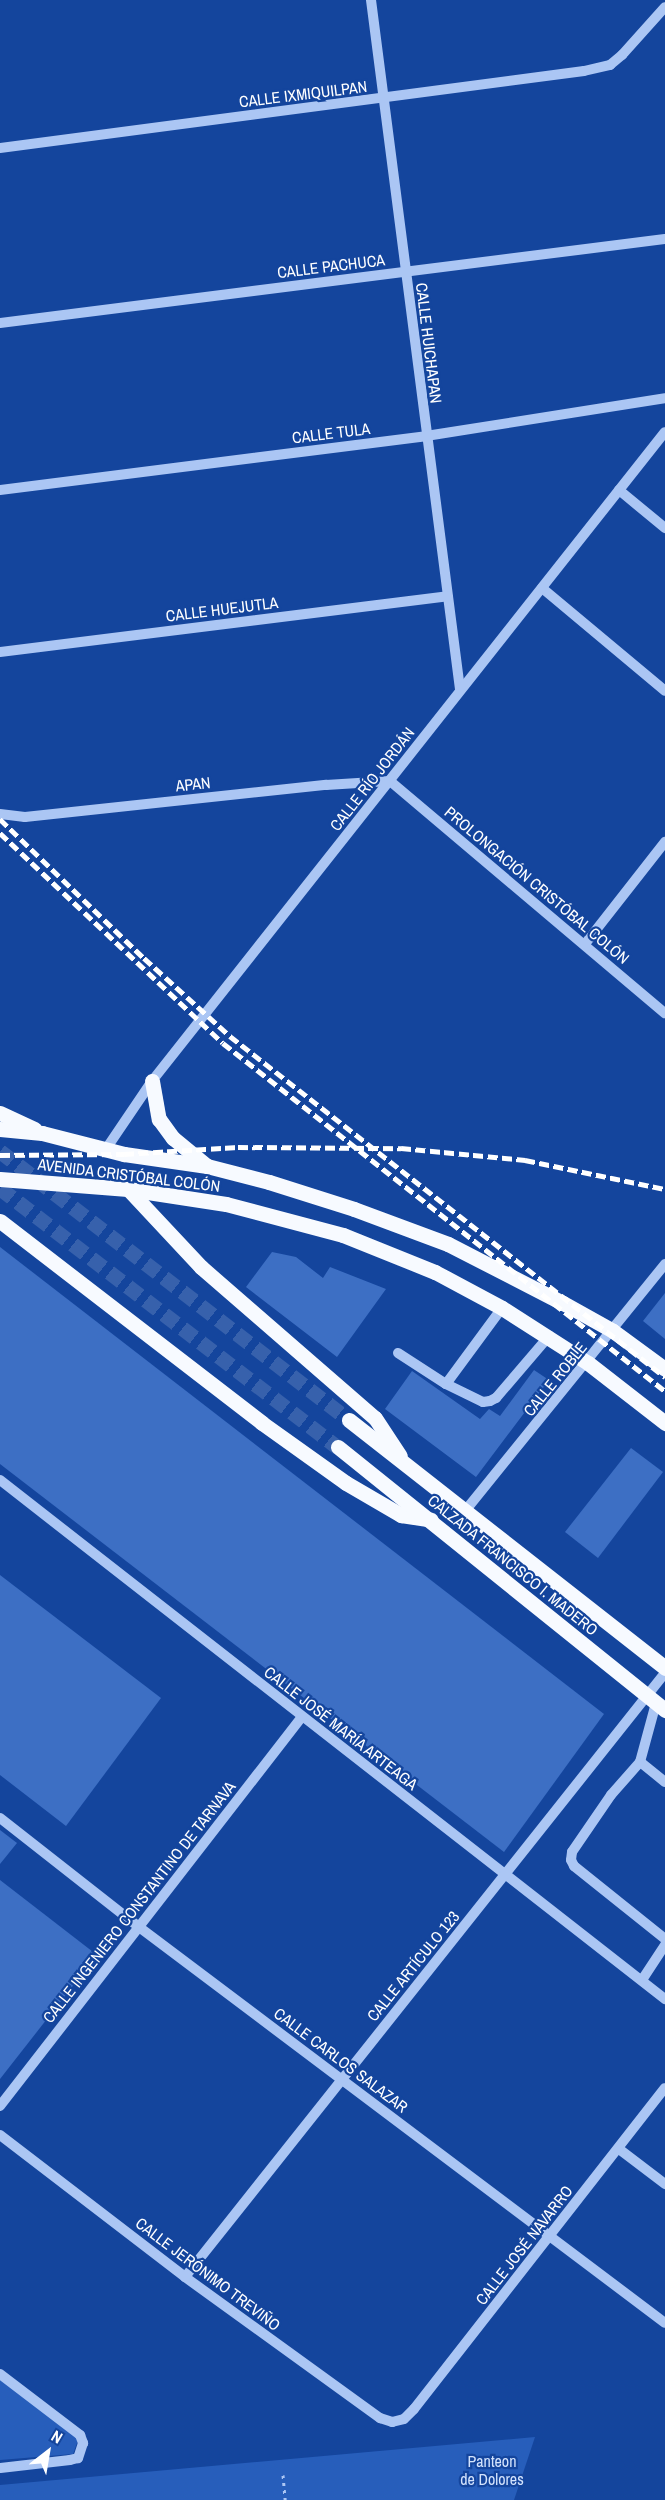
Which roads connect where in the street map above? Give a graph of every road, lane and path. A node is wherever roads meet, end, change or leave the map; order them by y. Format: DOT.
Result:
graph roads {
  1 [pos="371,0"];
  2 [pos="665,7"];
  3 [pos="383,98"];
  4 [pos="0,148"];
  5 [pos="665,239"];
  6 [pos="405,271"];
  7 [pos="0,323"];
  8 [pos="665,398"];
  9 [pos="665,432"];
  10 [pos="426,436"];
  11 [pos="0,490"];
  12 [pos="619,490"];
  13 [pos="665,528"];
  14 [pos="542,588"];
  15 [pos="448,596"];
  16 [pos="0,652"];
  17 [pos="460,689"];
  18 [pos="665,691"];
  19 [pos="390,781"];
  20 [pos="0,814"];
  21 [pos="665,842"];
  22 [pos="585,944"];
  23 [pos="665,1013"];
  24 [pos="152,1081"];
  25 [pos="0,1113"];
  26 [pos="0,1129"];
  27 [pos="42,1133"];
  28 [pos="106,1149"];
  29 [pos="207,1166"];
  30 [pos="0,1179"];
  31 [pos="128,1189"];
  32 [pos="354,1209"];
  33 [pos="0,1221"];
  34 [pos="343,1235"];
  35 [pos="665,1264"];
  36 [pos="502,1308"];
  37 [pos="613,1331"];
  38 [pos="549,1336"];
  39 [pos="398,1353"];
  40 [pos="588,1363"];
  41 [pos="665,1369"];
  42 [pos="446,1384"];
  43 [pos="349,1420"];
  44 [pos="665,1423"];
  45 [pos="338,1447"];
  46 [pos="403,1462"];
  47 [pos="0,1480"];
  48 [pos="465,1511"];
  49 [pos="431,1520"];
  50 [pos="665,1668"];
  51 [pos="665,1673"];
  52 [pos="656,1704"];
  53 [pos="302,1717"];
  54 [pos="640,1762"];
  55 [pos="665,1782"];
  56 [pos="0,1818"];
  57 [pos="506,1874"];
  58 [pos="139,1927"];
  59 [pos="665,1939"];
  60 [pos="665,1945"];
  61 [pos="642,1980"];
  62 [pos="665,1999"];
  63 [pos="342,2079"];
  64 [pos="665,2088"];
  65 [pos="0,2106"];
  66 [pos="0,2136"];
  67 [pos="619,2149"];
  68 [pos="665,2184"];
  69 [pos="550,2235"];
  70 [pos="185,2277"];
  71 [pos="665,2323"];
  72 [pos="0,2374"];
  73 [pos="404,2420"];
  74 [pos="0,2468"];
  75 [pos="283,2475"];
  76 [pos="285,2500"];
  1 -- 3 [label="street, CALLE HUICHAPAN"];
  2 -- 3 [label="street, CALLE IXMIQUILPAN"];
  3 -- 4 [label="street, CALLE IXMIQUILPAN"];
  3 -- 6 [label="street, CALLE HUICHAPAN"];
  5 -- 6 [label="street, CALLE PACHUCA"];
  6 -- 7 [label="street, CALLE PACHUCA"];
  6 -- 10 [label="street, CALLE HUICHAPAN"];
  8 -- 10 [label="street, CALLE TULA"];
  9 -- 12 [label="street, CALLE RÍO JORDÁN"];
  10 -- 11 [label="street, CALLE TULA"];
  10 -- 15 [label="street, CALLE HUICHAPAN"];
  12 -- 13 [label="street"];
  12 -- 14 [label="street, CALLE RÍO JORDÁN"];
  14 -- 17 [label="street, CALLE RÍO JORDÁN"];
  14 -- 18 [label="street"];
  15 -- 16 [label="street, CALLE HUEJUTLA"];
  15 -- 17 [label="street, CALLE HUICHAPAN"];
  17 -- 19 [label="street, CALLE RÍO JORDÁN"];
  19 -- 20 [label="street, APAN"];
  19 -- 22 [label="street, PROLONGACIÓN CRISTÓBAL COLÓN"];
  19 -- 24 [label="street, CALLE RÍO JORDÁN"];
  21 -- 22 [label="street"];
  22 -- 23 [label="street, PROLONGACIÓN CRISTÓBAL COLÓN"];
  24 -- 28 [label="street, CALLE RÍO JORDÁN"];
  24 -- 29 [label="main road"];
  25 -- 27 [label="main road"];
  26 -- 27 [label="main road, AVENIDA CRISTÓBAL COLÓN"];
  27 -- 28 [label="main road, AVENIDA CRISTÓBAL COLÓN"];
  28 -- 29 [label="main road, AVENIDA CRISTÓBAL COLÓN"];
  29 -- 32 [label="main road, AVENIDA CRISTÓBAL COLÓN"];
  30 -- 31 [label="main road, AVENIDA CRISTÓBAL COLÓN"];
  31 -- 34 [label="main road, AVENIDA CRISTÓBAL COLÓN"];
  31 -- 46 [label="main road"];
  32 -- 34 [label="main road"];
  32 -- 37 [label="main road, AVENIDA CRISTÓBAL COLÓN"];
  33 -- 49 [label="main road"];
  34 -- 36 [label="main road, AVENIDA CRISTÓBAL COLÓN"];
  35 -- 37 [label="street, CALLE ROBLE"];
  36 -- 38 [label="main road, AVENIDA CRISTÓBAL COLÓN"];
  36 -- 42 [label="street"];
  37 -- 40 [label="street, CALLE ROBLE"];
  37 -- 41 [label="main road, AVENIDA CRISTÓBAL COLÓN"];
  38 -- 40 [label="main road, AVENIDA CRISTÓBAL COLÓN"];
  38 -- 42 [label="street"];
  39 -- 42 [label="street"];
  40 -- 44 [label="main road, AVENIDA CRISTÓBAL COLÓN"];
  40 -- 48 [label="street, CALLE ROBLE"];
  43 -- 46 [label="main road, CALZADA FRANCISCO I. MADERO"];
  45 -- 49 [label="main road, CALZADA FRANCISCO I. MADERO"];
  46 -- 48 [label="main road, CALZADA FRANCISCO I. MADERO"];
  47 -- 53 [label="street, CALLE JOSÉ MARÍA ARTEAGA"];
  48 -- 50 [label="main road, CALZADA FRANCISCO I. MADERO"];
  49 -- 52 [label="main road, CALZADA FRANCISCO I. MADERO"];
  51 -- 52 [label="street, CALLE ARTÍCULO 123"];
  52 -- 54 [label="street"];
  52 -- 57 [label="street, CALLE ARTÍCULO 123"];
  53 -- 57 [label="street, CALLE JOSÉ MARÍA ARTEAGA"];
  53 -- 58 [label="street, CALLE INGENIERO CONSTANTINO DE TARNAVA"];
  54 -- 55 [label="street"];
  54 -- 59 [label="street"];
  56 -- 58 [label="street, CALLE CARLOS SALAZAR"];
  57 -- 61 [label="street, CALLE JOSÉ MARÍA ARTEAGA"];
  57 -- 63 [label="street, CALLE ARTÍCULO 123"];
  58 -- 63 [label="street, CALLE CARLOS SALAZAR"];
  58 -- 65 [label="street, CALLE INGENIERO CONSTANTINO DE TARNAVA"];
  60 -- 61 [label="street"];
  61 -- 62 [label="street, CALLE JOSÉ MARÍA ARTEAGA"];
  63 -- 69 [label="street, CALLE CARLOS SALAZAR"];
  63 -- 70 [label="street, CALLE ARTÍCULO 123"];
  64 -- 67 [label="street, CALLE JOSÉ NAVARRO"];
  66 -- 70 [label="street, CALLE JERÓNIMO TREVIÑO"];
  67 -- 68 [label="street"];
  67 -- 69 [label="street, CALLE JOSÉ NAVARRO"];
  69 -- 71 [label="street, CALLE CARLOS SALAZAR"];
  69 -- 73 [label="street, CALLE JOSÉ NAVARRO"];
  70 -- 73 [label="street, CALLE JERÓNIMO TREVIÑO"];
  72 -- 74 [label="street"];
  75 -- 76 [label="path"];
}
